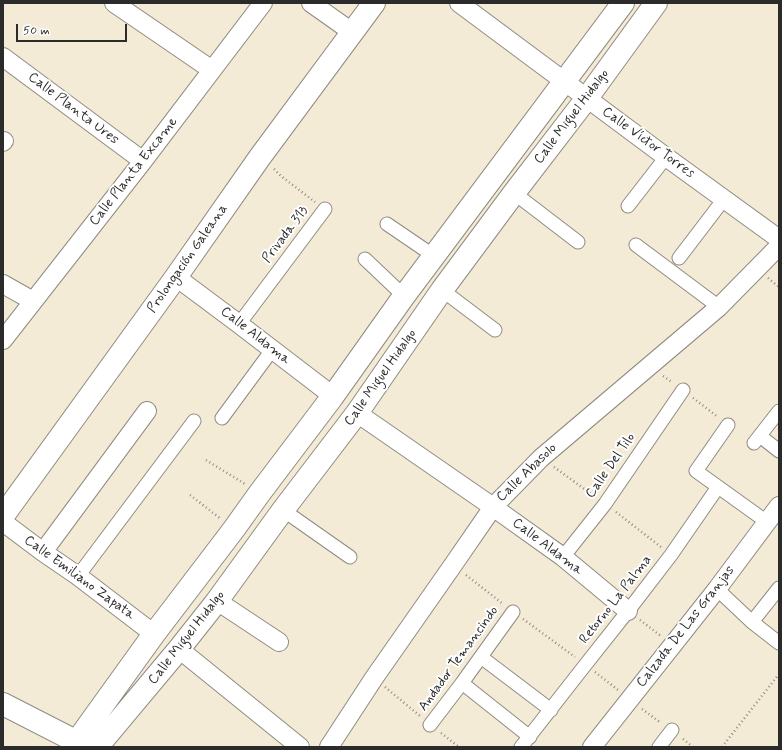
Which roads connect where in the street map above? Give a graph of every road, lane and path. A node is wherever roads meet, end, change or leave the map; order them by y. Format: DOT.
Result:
graph roads {
  1 [pos="114,3"];
  2 [pos="263,3"];
  3 [pos="311,3"];
  4 [pos="374,3"];
  5 [pos="459,3"];
  6 [pos="623,3"];
  7 [pos="656,3"];
  8 [pos="352,32"];
  9 [pos="3,56"];
  10 [pos="212,70"];
  11 [pos="565,81"];
  12 [pos="587,98"];
  13 [pos="666,157"];
  14 [pos="143,161"];
  15 [pos="281,176"];
  16 [pos="514,193"];
  17 [pos="724,199"];
  18 [pos="628,206"];
  19 [pos="325,208"];
  20 [pos="387,224"];
  21 [pos="779,239"];
  22 [pos="578,242"];
  23 [pos="636,245"];
  24 [pos="779,246"];
  25 [pos="434,256"];
  26 [pos="679,258"];
  27 [pos="365,259"];
  28 [pos="176,277"];
  29 [pos="3,284"];
  30 [pos="442,290"];
  31 [pos="404,296"];
  32 [pos="33,301"];
  33 [pos="719,307"];
  34 [pos="239,324"];
  35 [pos="495,330"];
  36 [pos="3,340"];
  37 [pos="272,350"];
  38 [pos="649,366"];
  39 [pos="683,390"];
  40 [pos="333,396"];
  41 [pos="147,411"];
  42 [pos="779,411"];
  43 [pos="357,413"];
  44 [pos="222,418"];
  45 [pos="194,422"];
  46 [pos="728,425"];
  47 [pos="779,451"];
  48 [pos="206,460"];
  49 [pos="718,487"];
  50 [pos="259,494"];
  51 [pos="190,495"];
  52 [pos="779,506"];
  53 [pos="493,507"];
  54 [pos="283,510"];
  55 [pos="3,516"];
  56 [pos="3,522"];
  57 [pos="767,522"];
  58 [pos="234,529"];
  59 [pos="43,552"];
  60 [pos="350,557"];
  61 [pos="563,557"];
  62 [pos="78,576"];
  63 [pos="779,588"];
  64 [pos="717,589"];
  65 [pos="217,601"];
  66 [pos="628,611"];
  67 [pos="513,612"];
  68 [pos="752,622"];
  69 [pos="154,634"];
  70 [pos="279,642"];
  71 [pos="779,643"];
  72 [pos="673,644"];
  73 [pos="180,649"];
  74 [pos="481,657"];
  75 [pos="779,674"];
  76 [pos="374,678"];
  77 [pos="462,683"];
  78 [pos="3,704"];
  79 [pos="551,710"];
  80 [pos="430,725"];
  81 [pos="672,730"];
  82 [pos="530,737"];
  83 [pos="87,745"];
  84 [pos="300,747"];
  85 [pos="329,747"];
  86 [pos="460,747"];
  87 [pos="521,747"];
  88 [pos="592,747"];
  89 [pos="660,747"];
  90 [pos="722,747"];
  1 -- 10 [label="street"];
  2 -- 10 [label="street, Calle Planta Excame"];
  3 -- 8 [label="street"];
  4 -- 8 [label="main road, Prolongación Galeana"];
  5 -- 11 [label="street, Calle Víctor Torres"];
  6 -- 11 [label="main road, Calle Miguel Hidalgo"];
  7 -- 12 [label="main road, Calle Miguel Hidalgo"];
  8 -- 28 [label="main road, Prolongación Galeana"];
  9 -- 14 [label="street, Calle Planta Ures"];
  10 -- 14 [label="street, Calle Planta Excame"];
  11 -- 12 [label="street, Calle Víctor Torres"];
  11 -- 25 [label="main road, Calle Miguel Hidalgo"];
  12 -- 13 [label="street, Calle Víctor Torres"];
  12 -- 16 [label="main road, Calle Miguel Hidalgo"];
  13 -- 17 [label="street, Calle Víctor Torres"];
  13 -- 18 [label="street"];
  14 -- 32 [label="street, Calle Planta Excame"];
  15 -- 19 [label="path, Privada 313"];
  16 -- 22 [label="street"];
  16 -- 30 [label="main road, Calle Miguel Hidalgo"];
  17 -- 21 [label="street, Calle Víctor Torres"];
  17 -- 26 [label="street"];
  19 -- 34 [label="street, Privada 313"];
  20 -- 25 [label="street"];
  23 -- 33 [label="street"];
  24 -- 33 [label="street, Calle Abasolo"];
  25 -- 31 [label="main road, Calle Miguel Hidalgo"];
  27 -- 31 [label="street"];
  28 -- 34 [label="street, Calle Aldama"];
  28 -- 55 [label="main road, Prolongación Galeana"];
  29 -- 32 [label="street"];
  30 -- 35 [label="street"];
  30 -- 43 [label="main road, Calle Miguel Hidalgo"];
  31 -- 40 [label="main road, Calle Miguel Hidalgo"];
  32 -- 36 [label="street, Calle Planta Excame"];
  33 -- 38 [label="street, Calle Abasolo"];
  34 -- 37 [label="street, Calle Aldama"];
  37 -- 40 [label="street, Calle Aldama"];
  37 -- 44 [label="street"];
  38 -- 39 [label="path"];
  38 -- 53 [label="street, Calle Abasolo"];
  39 -- 46 [label="path"];
  39 -- 61 [label="street, Calle Del Tilo"];
  40 -- 50 [label="main road, Calle Miguel Hidalgo"];
  41 -- 59 [label="street"];
  42 -- 47 [label="street"];
  43 -- 53 [label="street, Calle Aldama"];
  43 -- 54 [label="main road, Calle Miguel Hidalgo"];
  45 -- 62 [label="street"];
  46 -- 49 [label="street"];
  48 -- 50 [label="path"];
  49 -- 57 [label="street"];
  49 -- 66 [label="street, Retorno La Palma"];
  50 -- 58 [label="main road, Calle Miguel Hidalgo"];
  51 -- 58 [label="path"];
  52 -- 57 [label="street, Calzada De Las Granjas"];
  53 -- 61 [label="street, Calle Aldama"];
  53 -- 76 [label="street, Calle Abasolo"];
  54 -- 60 [label="street"];
  54 -- 65 [label="main road, Calle Miguel Hidalgo"];
  56 -- 59 [label="street, Calle Emiliano Zapata"];
  57 -- 64 [label="street, Calzada De Las Granjas"];
  58 -- 69 [label="main road, Calle Miguel Hidalgo"];
  59 -- 62 [label="street, Calle Emiliano Zapata"];
  61 -- 66 [label="street, Calle Aldama"];
  62 -- 69 [label="street, Calle Emiliano Zapata"];
  63 -- 68 [label="street"];
  64 -- 68 [label="street"];
  64 -- 72 [label="street, Calzada De Las Granjas"];
  65 -- 70 [label="street"];
  65 -- 73 [label="main road, Calle Miguel Hidalgo"];
  66 -- 72 [label="path"];
  66 -- 79 [label="street, Retorno La Palma"];
  67 -- 74 [label="street, Andador Temancindo"];
  68 -- 71 [label="street"];
  69 -- 83 [label="main road, Calle Miguel Hidalgo"];
  72 -- 88 [label="street, Calzada De Las Granjas"];
  73 -- 83 [label="main road, Calle Miguel Hidalgo"];
  73 -- 84 [label="street"];
  74 -- 77 [label="street, Andador Temancindo"];
  74 -- 79 [label="street"];
  75 -- 90 [label="path"];
  76 -- 80 [label="path"];
  76 -- 85 [label="street, Calle Abasolo"];
  77 -- 80 [label="street, Andador Temancindo"];
  77 -- 82 [label="street"];
  78 -- 83 [label="main road"];
  79 -- 82 [label="street, Retorno La Palma"];
  80 -- 86 [label="path"];
  81 -- 89 [label="street"];
  82 -- 87 [label="street, Retorno La Palma"];
}
